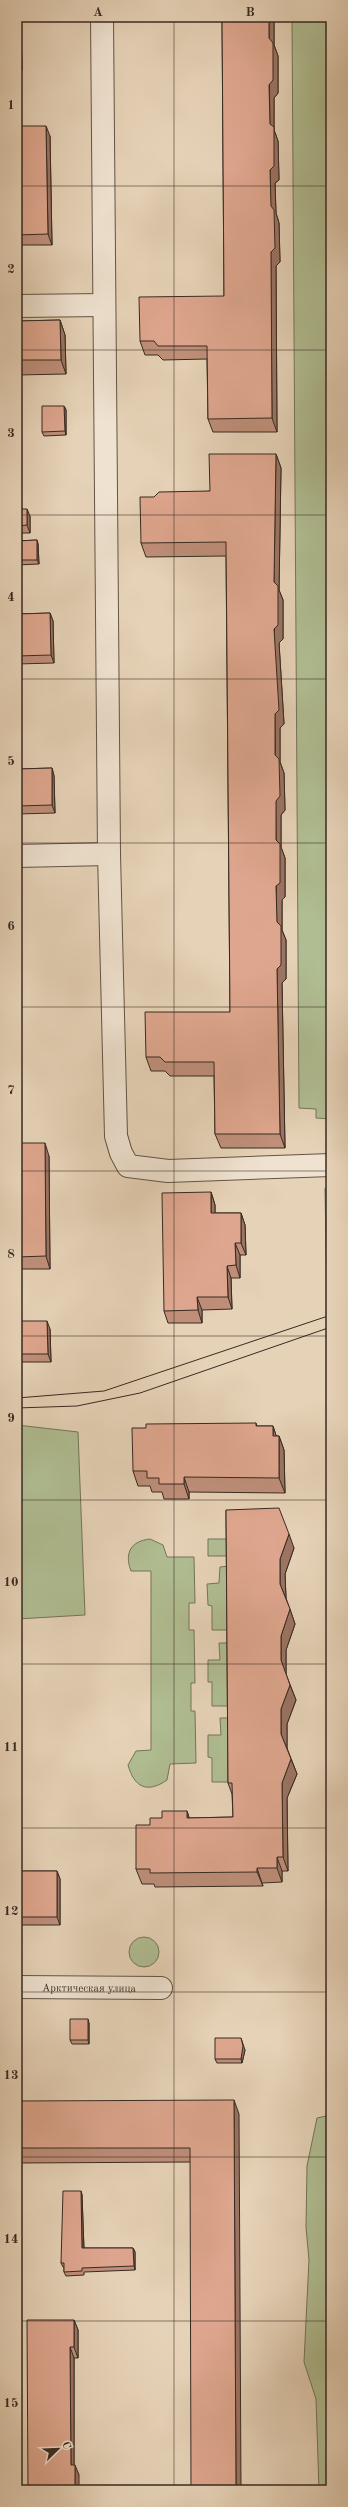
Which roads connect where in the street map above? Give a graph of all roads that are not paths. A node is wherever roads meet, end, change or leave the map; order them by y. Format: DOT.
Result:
graph roads {
  1 [pos="102,17"];
  2 [pos="104,305"];
  3 [pos="17,306"];
  4 [pos="109,854"];
  5 [pos="17,856"];
  6 [pos="331,1165"];
  7 [pos="17,1987"];
  8 [pos="161,1988"];
  1 -- 2 [label="street"];
  2 -- 3 [label="street"];
  2 -- 4 [label="street"];
  4 -- 5 [label="street"];
  4 -- 6 [label="street"];
  7 -- 8 [label="street, Арктическая улица"];
}
